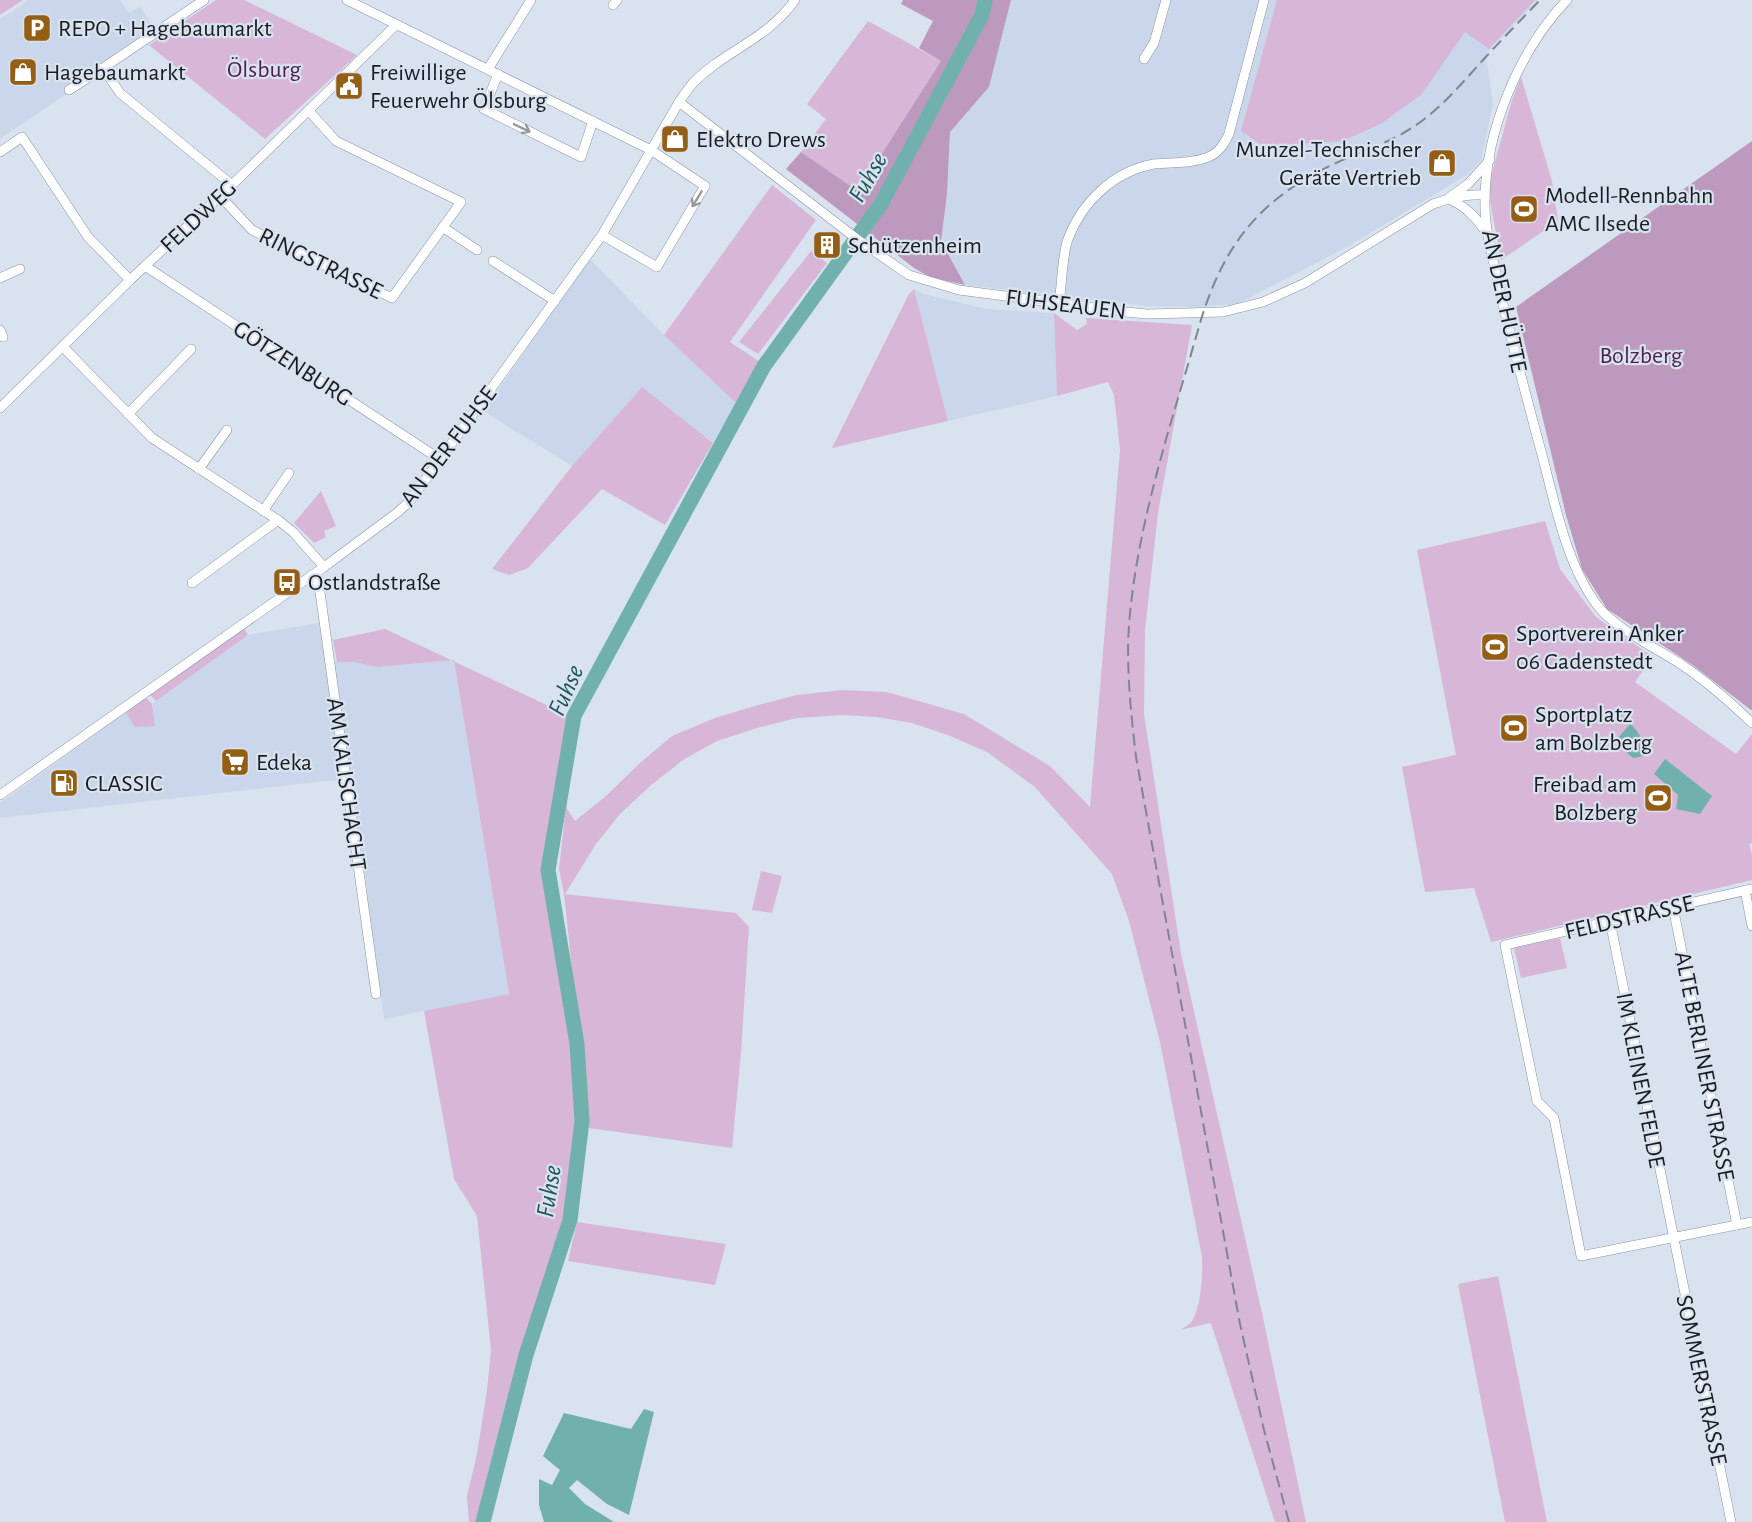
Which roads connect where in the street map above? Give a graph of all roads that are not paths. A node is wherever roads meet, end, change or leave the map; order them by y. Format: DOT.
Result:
graph roads {
  1 [pos="204,0"];
  2 [pos="347,0"];
  3 [pos="531,0"];
  4 [pos="795,0"];
  5 [pos="1166,0"];
  6 [pos="1264,0"];
  7 [pos="1567,0"];
  8 [pos="396,25"];
  9 [pos="1144,59"];
  10 [pos="103,68"];
  11 [pos="488,69"];
  12 [pos="498,74"];
  13 [pos="69,90"];
  14 [pos="679,102"];
  15 [pos="309,111"];
  16 [pos="593,121"];
  17 [pos="651,150"];
  18 [pos="0,152"];
  19 [pos="1490,160"];
  20 [pos="232,185"];
  21 [pos="1485,195"];
  22 [pos="220,196"];
  23 [pos="1448,198"];
  24 [pos="444,228"];
  25 [pos="602,235"];
  26 [pos="1489,235"];
  27 [pos="477,250"];
  28 [pos="493,261"];
  29 [pos="145,266"];
  30 [pos="20,269"];
  31 [pos="0,278"];
  32 [pos="130,280"];
  33 [pos="555,302"];
  34 [pos="1059,303"];
  35 [pos="63,347"];
  36 [pos="191,349"];
  37 [pos="0,408"];
  38 [pos="128,414"];
  39 [pos="227,430"];
  40 [pos="441,460"];
  41 [pos="199,469"];
  42 [pos="289,473"];
  43 [pos="263,511"];
  44 [pos="278,519"];
  45 [pos="324,567"];
  46 [pos="312,575"];
  47 [pos="192,582"];
  48 [pos="1752,723"];
  49 [pos="0,795"];
  50 [pos="1748,890"];
  51 [pos="1673,907"];
  52 [pos="1610,921"];
  53 [pos="1752,926"];
  54 [pos="376,994"];
  55 [pos="1752,1222"];
  56 [pos="1737,1225"];
  57 [pos="1672,1238"];
  58 [pos="1731,1522"];
  1 -- 10 [label="street"];
  2 -- 8 [label="street"];
  3 -- 11 [label="street"];
  4 -- 14 [label="street, AN DER FUHSE"];
  5 -- 9 [label="street"];
  6 -- 34 [label="street"];
  7 -- 19 [label="street, AN DER HÜTTE"];
  8 -- 11 [label="street"];
  8 -- 15 [label="street, FELDWEG"];
  10 -- 13 [label="street"];
  10 -- 20 [label="street"];
  11 -- 12 [label="street"];
  12 -- 16 [label="street"];
  12 -- 16 [label="street, one-way"];
  14 -- 17 [label="street, AN DER FUHSE"];
  14 -- 34 [label="street, FUHSEAUEN"];
  15 -- 20 [label="street, FELDWEG"];
  15 -- 24 [label="street, RINGSTRASSE"];
  16 -- 17 [label="street"];
  17 -- 25 [label="street, AN DER FUHSE"];
  17 -- 25 [label="street, one-way"];
  18 -- 32 [label="street"];
  19 -- 21 [label="street, AN DER HÜTTE"];
  19 -- 23 [label="street"];
  20 -- 22 [label="street, FELDWEG"];
  21 -- 23 [label="street, FUHSEAUEN"];
  21 -- 26 [label="street, AN DER HÜTTE"];
  22 -- 24 [label="street, RINGSTRASSE"];
  22 -- 29 [label="street, FELDWEG"];
  23 -- 26 [label="street"];
  23 -- 34 [label="street, FUHSEAUEN"];
  24 -- 27 [label="street"];
  25 -- 33 [label="street, AN DER FUHSE"];
  26 -- 48 [label="street, AN DER HÜTTE"];
  28 -- 33 [label="street"];
  29 -- 32 [label="street, FELDWEG"];
  29 -- 40 [label="street, GÖTZENBURG"];
  30 -- 31 [label="street"];
  32 -- 35 [label="street, FELDWEG"];
  33 -- 40 [label="street, AN DER FUHSE"];
  35 -- 37 [label="street, FELDWEG"];
  35 -- 38 [label="street"];
  36 -- 38 [label="street"];
  38 -- 41 [label="street"];
  39 -- 41 [label="street"];
  40 -- 45 [label="street, AN DER FUHSE"];
  41 -- 43 [label="street"];
  42 -- 43 [label="street"];
  43 -- 44 [label="street"];
  44 -- 45 [label="street"];
  44 -- 47 [label="street"];
  45 -- 46 [label="street, AN DER FUHSE"];
  46 -- 49 [label="street, AN DER FUHSE"];
  46 -- 54 [label="street, AM KALISCHACHT"];
  50 -- 51 [label="street, FELDSTRASSE"];
  50 -- 53 [label="street"];
  51 -- 52 [label="street, FELDSTRASSE"];
  51 -- 56 [label="street, ALTE BERLINER STRASSE"];
  52 -- 57 [label="street, IM KLEINEN FELDE"];
  52 -- 57 [label="street, FELDSTRASSE"];
  55 -- 56 [label="street"];
  56 -- 57 [label="street"];
  57 -- 58 [label="street, SOMMERSTRASSE"];
}
